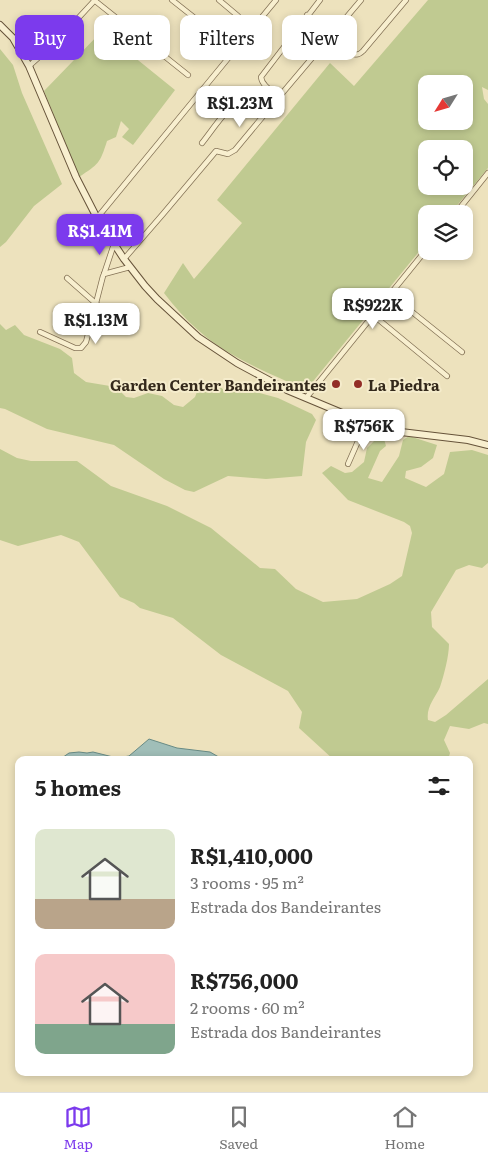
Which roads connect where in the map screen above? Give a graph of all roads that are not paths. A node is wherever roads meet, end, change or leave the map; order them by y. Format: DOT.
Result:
graph roads {
  1 [pos="94,0"];
  2 [pos="172,0"];
  3 [pos="218,0"];
  4 [pos="276,0"];
  5 [pos="320,0"];
  6 [pos="361,0"];
  7 [pos="406,0"];
  8 [pos="191,15"];
  9 [pos="237,15"];
  10 [pos="307,15"];
  11 [pos="348,15"];
  12 [pos="0,25"];
  13 [pos="282,49"];
  14 [pos="357,55"];
  15 [pos="310,60"];
  16 [pos="29,66"];
  17 [pos="188,75"];
  18 [pos="279,96"];
  19 [pos="271,106"];
  20 [pos="202,143"];
  21 [pos="488,173"];
  22 [pos="462,205"];
  23 [pos="97,218"];
  24 [pos="114,244"];
  25 [pos="124,259"];
  26 [pos="418,260"];
  27 [pos="130,266"];
  28 [pos="103,276"];
  29 [pos="67,278"];
  30 [pos="391,295"];
  31 [pos="96,304"];
  32 [pos="373,315"];
  33 [pos="126,330"];
  34 [pos="40,332"];
  35 [pos="462,352"];
  36 [pos="447,376"];
  37 [pos="306,398"];
  38 [pos="366,423"];
  39 [pos="488,445"];
  40 [pos="348,464"];
  1 -- 16 [label="street"];
  1 -- 17 [label="street"];
  2 -- 8 [label="street"];
  3 -- 9 [label="street"];
  4 -- 23 [label="street"];
  5 -- 10 [label="street"];
  6 -- 11 [label="street"];
  7 -- 14 [label="street"];
  12 -- 16 [label="main road"];
  13 -- 18 [label="street"];
  15 -- 18 [label="street"];
  16 -- 23 [label="main road"];
  18 -- 19 [label="street"];
  19 -- 20 [label="street"];
  19 -- 25 [label="street"];
  21 -- 22 [label="street"];
  23 -- 24 [label="main road"];
  24 -- 25 [label="main road"];
  24 -- 27 [label="street"];
  25 -- 27 [label="main road"];
  26 -- 30 [label="street"];
  27 -- 37 [label="main road"];
  28 -- 31 [label="street"];
  29 -- 31 [label="street"];
  30 -- 32 [label="street"];
  30 -- 35 [label="street"];
  31 -- 33 [label="street"];
  31 -- 34 [label="street"];
  32 -- 36 [label="street"];
  32 -- 37 [label="street"];
  37 -- 38 [label="main road"];
  38 -- 39 [label="main road"];
  38 -- 40 [label="street"];
}
